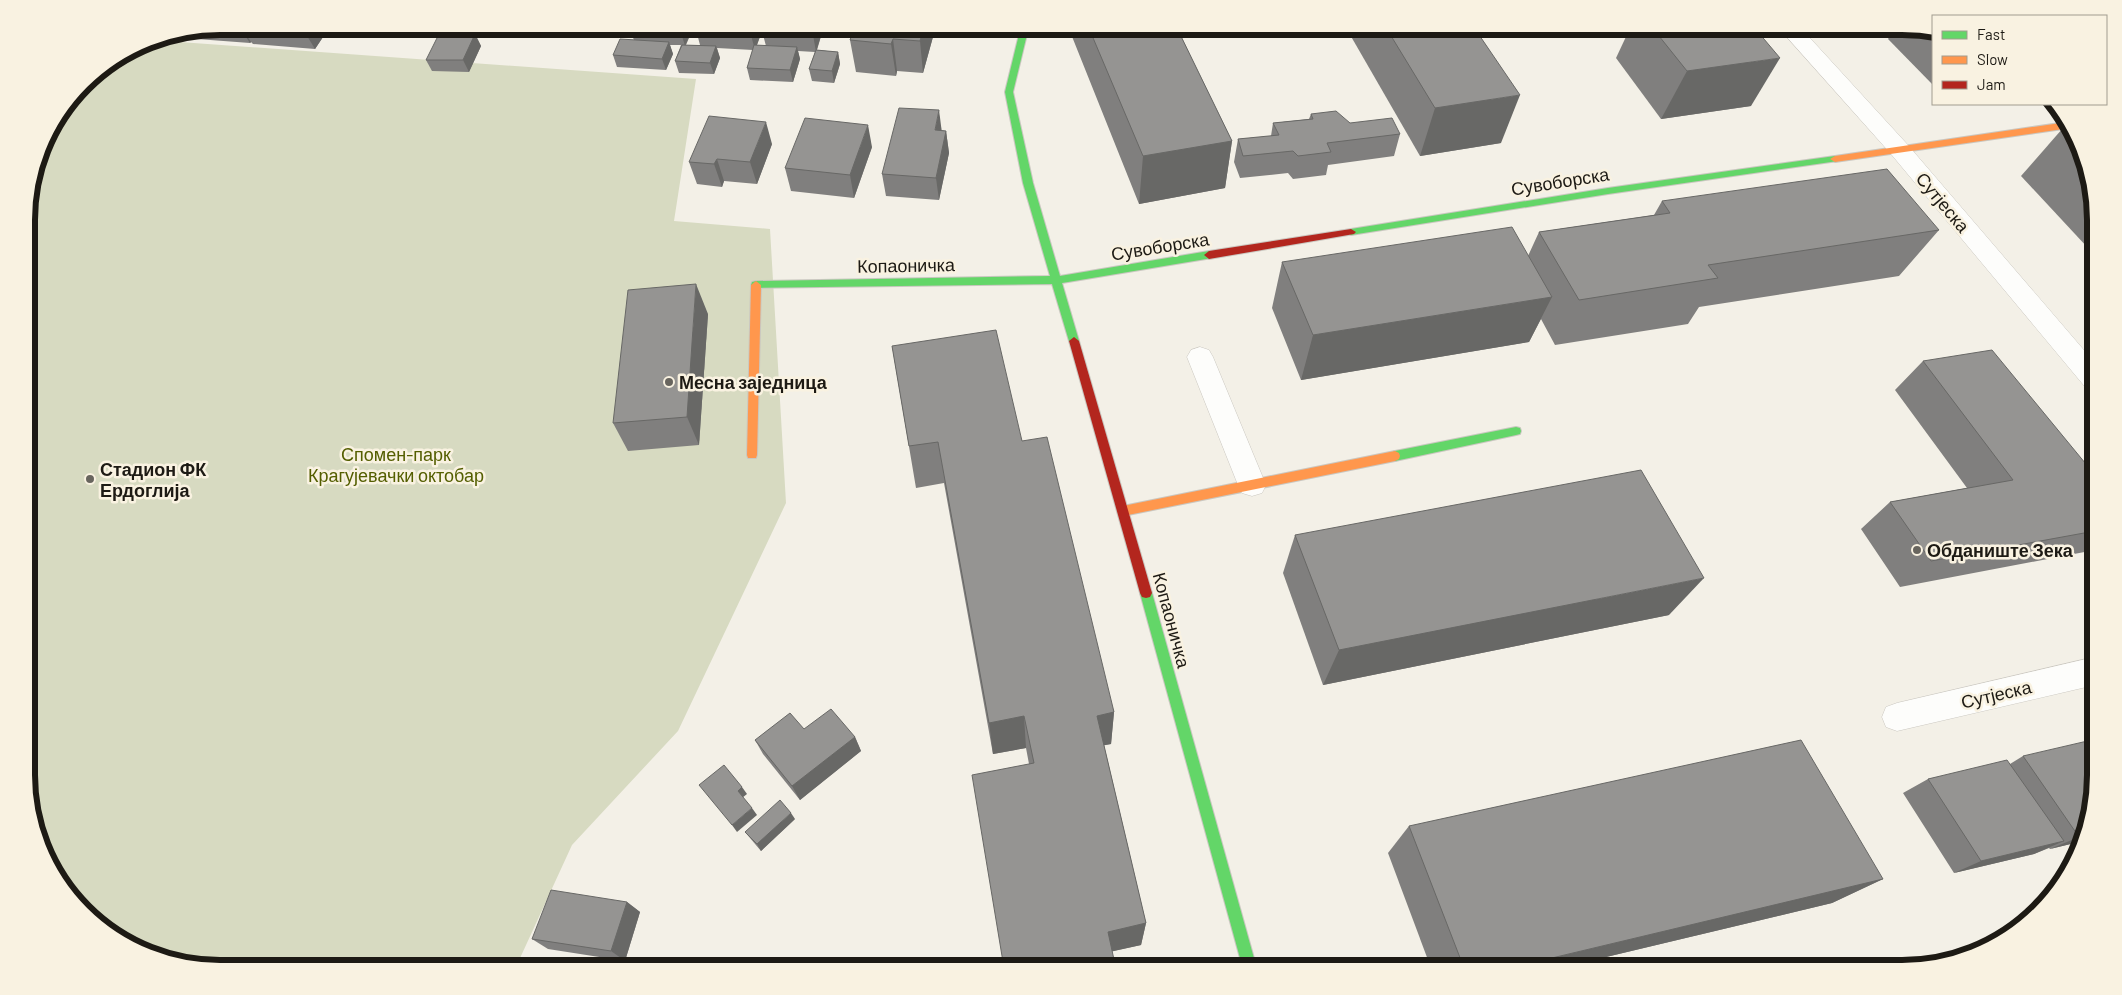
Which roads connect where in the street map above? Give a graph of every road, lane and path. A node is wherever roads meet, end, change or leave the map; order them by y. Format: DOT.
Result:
graph roads {
  1 [pos="1023,35"];
  2 [pos="1795,35"];
  3 [pos="2061,126"];
  4 [pos="1899,149"];
  5 [pos="1058,280"];
  6 [pos="1200,357"];
  7 [pos="2087,372"];
  8 [pos="1516,431"];
  9 [pos="752,454"];
  10 [pos="1252,485"];
  11 [pos="1124,511"];
  12 [pos="2087,673"];
  13 [pos="1897,716"];
  14 [pos="1248,960"];
  1 -- 5 [label="street, Копаоничка"];
  2 -- 4 [label="street, Сутјеска"];
  3 -- 4 [label="street, Сувоборска"];
  4 -- 5 [label="street, Сувоборска"];
  4 -- 7 [label="street, Сутјеска"];
  5 -- 9 [label="street, Копаоничка"];
  5 -- 11 [label="street, Копаоничка"];
  6 -- 10 [label="street"];
  8 -- 10 [label="street"];
  10 -- 11 [label="street"];
  11 -- 14 [label="street, Копаоничка"];
  12 -- 13 [label="street, Сутјеска"];
}
